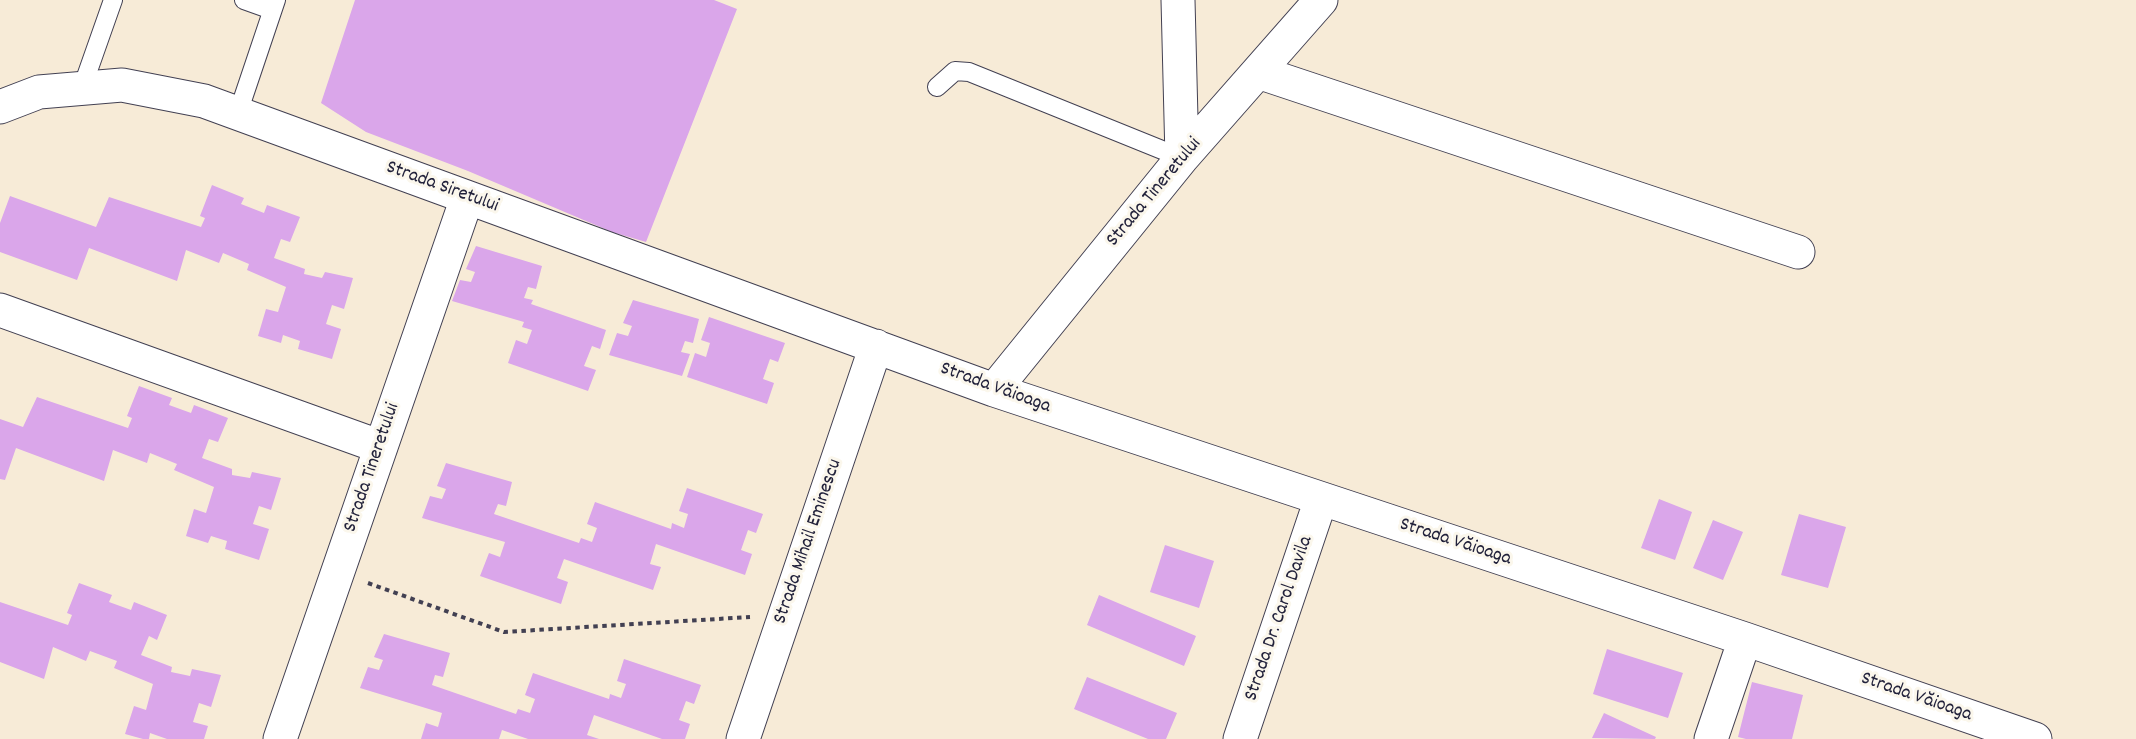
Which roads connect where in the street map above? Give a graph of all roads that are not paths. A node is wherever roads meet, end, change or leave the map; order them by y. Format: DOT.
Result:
graph roads {
  1 [pos="113,0"];
  2 [pos="244,0"];
  3 [pos="1178,0"];
  4 [pos="1321,0"];
  5 [pos="274,5"];
  6 [pos="1258,72"];
  7 [pos="937,87"];
  8 [pos="82,88"];
  9 [pos="0,107"];
  10 [pos="238,114"];
  11 [pos="1182,158"];
  12 [pos="467,198"];
  13 [pos="1798,252"];
  14 [pos="0,310"];
  15 [pos="876,346"];
  16 [pos="994,390"];
  17 [pos="381,447"];
  18 [pos="1321,499"];
  19 [pos="1745,639"];
  20 [pos="280,739"];
  21 [pos="743,739"];
  22 [pos="1240,739"];
  23 [pos="1711,739"];
  24 [pos="2035,739"];
  1 -- 8 [label="lane"];
  2 -- 5 [label="lane"];
  3 -- 11 [label="street"];
  4 -- 6 [label="street, Strada Tineretului"];
  5 -- 10 [label="lane"];
  6 -- 11 [label="street, Strada Tineretului"];
  6 -- 13 [label="street"];
  7 -- 11 [label="lane"];
  8 -- 9 [label="street, Strada Siretului"];
  8 -- 10 [label="street, Strada Siretului"];
  10 -- 12 [label="street, Strada Siretului"];
  11 -- 16 [label="street, Strada Tineretului"];
  12 -- 15 [label="street, Strada Siretului"];
  12 -- 17 [label="street, Strada Tineretului"];
  14 -- 17 [label="street"];
  15 -- 16 [label="street, Strada Văioaga"];
  15 -- 21 [label="street, Strada Mihail Eminescu"];
  16 -- 18 [label="street, Strada Văioaga"];
  17 -- 20 [label="street, Strada Tineretului"];
  18 -- 19 [label="street, Strada Văioaga"];
  18 -- 22 [label="street, Strada Dr. Carol Davila"];
  19 -- 23 [label="street"];
  19 -- 24 [label="street, Strada Văioaga"];
}
